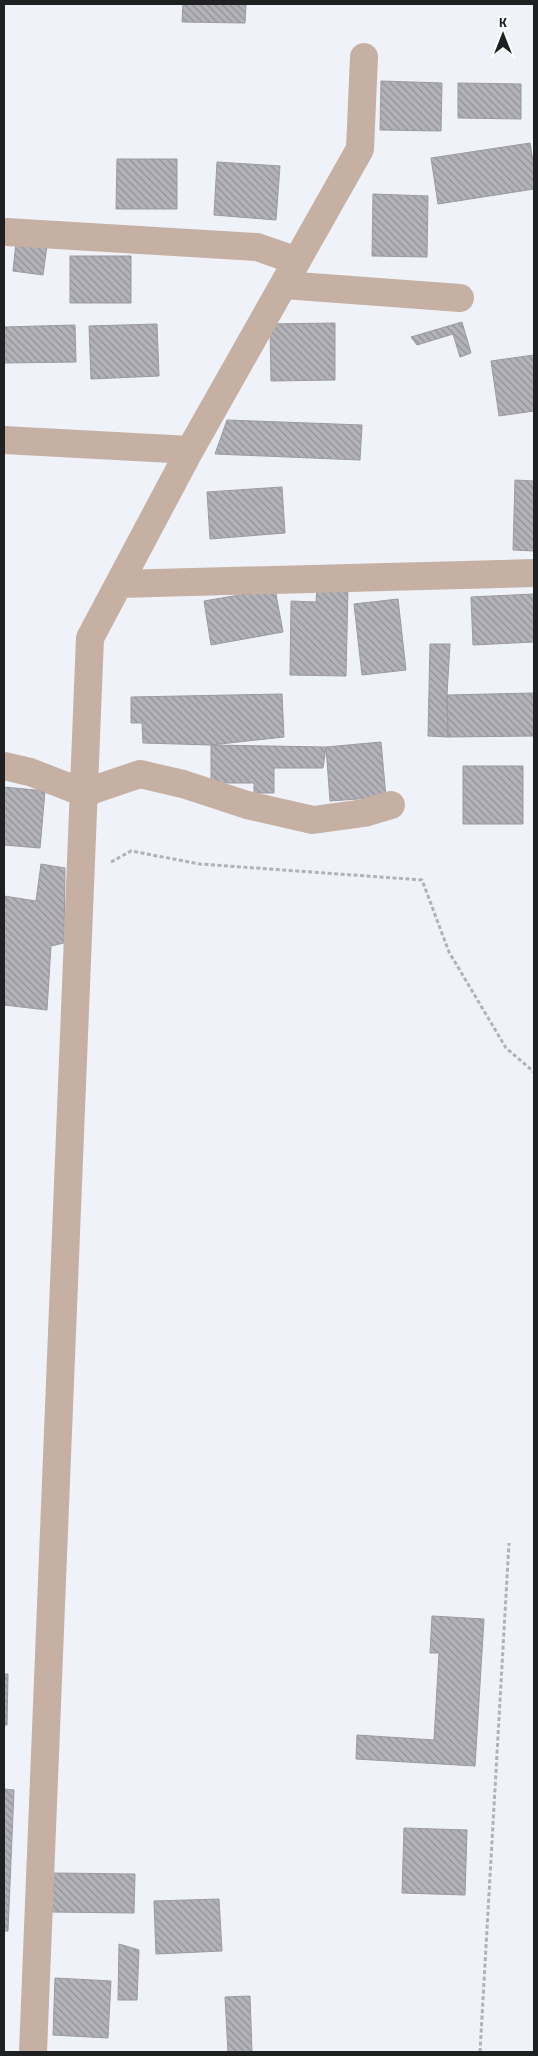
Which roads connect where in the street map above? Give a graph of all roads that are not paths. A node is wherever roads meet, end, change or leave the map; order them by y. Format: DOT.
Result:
graph roads {
  1 [pos="364,57"];
  2 [pos="7,232"];
  3 [pos="297,261"];
  4 [pos="284,285"];
  5 [pos="460,298"];
  6 [pos="4,440"];
  7 [pos="190,450"];
  8 [pos="534,573"];
  9 [pos="119,584"];
  10 [pos="4,766"];
  11 [pos="84,793"];
  12 [pos="390,805"];
  13 [pos="33,2052"];
  1 -- 3 [label="street"];
  2 -- 3 [label="street"];
  3 -- 4 [label="street"];
  4 -- 5 [label="street"];
  4 -- 7 [label="street"];
  6 -- 7 [label="street"];
  7 -- 9 [label="street"];
  8 -- 9 [label="street"];
  9 -- 11 [label="street"];
  10 -- 11 [label="street"];
  11 -- 12 [label="street"];
  11 -- 13 [label="street"];
}
